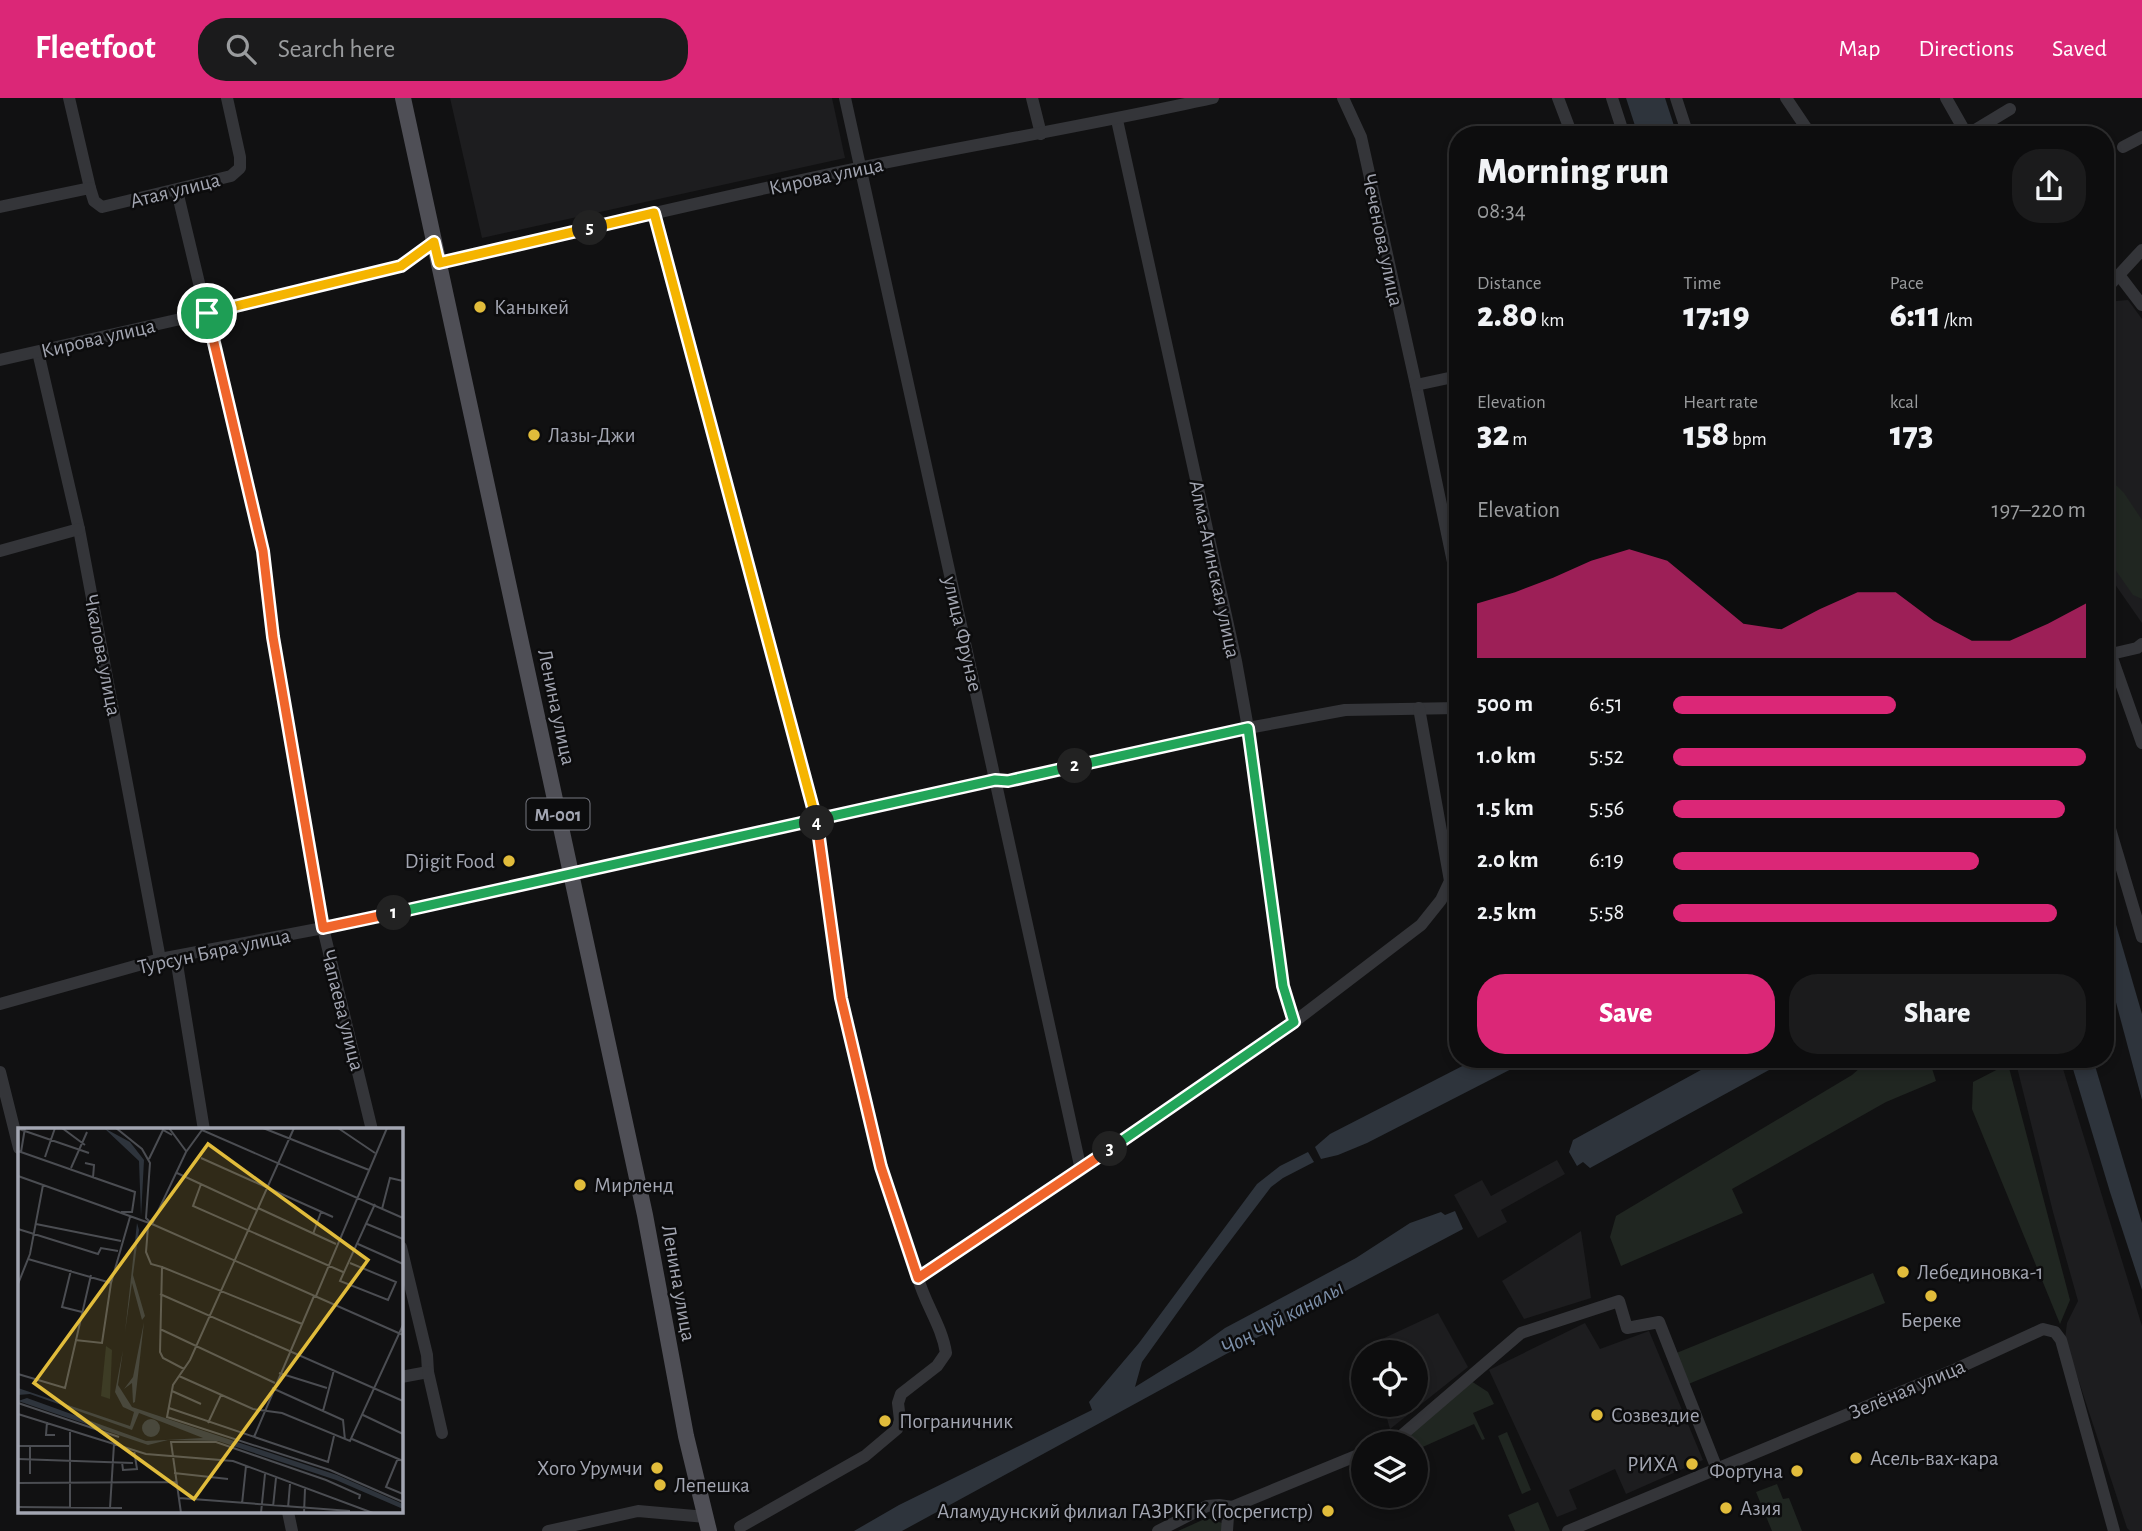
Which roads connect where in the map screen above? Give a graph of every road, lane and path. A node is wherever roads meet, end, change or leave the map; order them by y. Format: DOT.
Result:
graph roads {
  1 [pos="69,98"];
  2 [pos="227,98"];
  3 [pos="403,98"];
  4 [pos="845,98"];
  5 [pos="1032,98"];
  6 [pos="1213,98"];
  7 [pos="1343,98"];
  8 [pos="1558,98"];
  9 [pos="1612,98"];
  10 [pos="1676,98"];
  11 [pos="1786,98"];
  12 [pos="1946,98"];
  13 [pos="1157,104"];
  14 [pos="2010,109"];
  15 [pos="1116,120"];
  16 [pos="1569,126"];
  17 [pos="1622,126"];
  18 [pos="1685,126"];
  19 [pos="1805,126"];
  20 [pos="1962,126"];
  21 [pos="1982,126"];
  22 [pos="1041,134"];
  23 [pos="2142,137"];
  24 [pos="2123,147"];
  25 [pos="859,169"];
  26 [pos="90,188"];
  27 [pos="177,191"];
  28 [pos="0,207"];
  29 [pos="654,213"];
  30 [pos="434,242"];
  31 [pos="2142,250"];
  32 [pos="439,263"];
  33 [pos="2119,275"];
  34 [pos="2114,280"];
  35 [pos="2142,305"];
  36 [pos="207,313"];
  37 [pos="37,352"];
  38 [pos="0,360"];
  39 [pos="1449,378"];
  40 [pos="1416,385"];
  41 [pos="79,529"];
  42 [pos="1449,543"];
  43 [pos="0,551"];
  44 [pos="2142,644"];
  45 [pos="2114,653"];
  46 [pos="2114,663"];
  47 [pos="1419,708"];
  48 [pos="1449,708"];
  49 [pos="1248,728"];
  50 [pos="2142,743"];
  51 [pos="995,780"];
  52 [pos="816,819"];
  53 [pos="2114,842"];
  54 [pos="571,874"];
  55 [pos="1449,875"];
  56 [pos="1449,883"];
  57 [pos="323,928"];
  58 [pos="2142,937"];
  59 [pos="176,957"];
  60 [pos="160,960"];
  61 [pos="0,1004"];
  62 [pos="1294,1022"];
  63 [pos="0,1072"];
  64 [pos="204,1128"];
  65 [pos="372,1128"];
  66 [pos="18,1144"];
  67 [pos="1081,1170"];
  68 [pos="402,1251"];
  69 [pos="918,1278"];
  70 [pos="428,1372"];
  71 [pos="402,1377"];
  72 [pos="1407,1431"];
  73 [pos="442,1433"];
  74 [pos="1351,1458"];
  75 [pos="1717,1468"];
  76 [pos="1225,1506"];
  77 [pos="707,1524"];
  78 [pos="740,1527"];
  79 [pos="548,1531"];
  80 [pos="1158,1531"];
  81 [pos="1227,1531"];
  82 [pos="1568,1531"];
  83 [pos="2114,1531"];
  1 -- 26 [label="street"];
  2 -- 27 [label="street, Атая улица"];
  3 -- 30 [label="main road, Ленина улица / М-001"];
  4 -- 25 [label="street, улица Фрунзе"];
  5 -- 22 [label="street"];
  6 -- 13 [label="street, Кирова улица"];
  7 -- 40 [label="street, Чеченова улица"];
  8 -- 16 [label="street"];
  9 -- 17 [label="street"];
  10 -- 18 [label="street"];
  11 -- 19 [label="street"];
  12 -- 20 [label="street"];
  13 -- 15 [label="street, Кирова улица"];
  14 -- 21 [label="street"];
  15 -- 22 [label="street, Кирова улица"];
  15 -- 49 [label="street, Алма-Атинская улица"];
  22 -- 25 [label="street, Кирова улица"];
  23 -- 24 [label="street"];
  25 -- 29 [label="street, Кирова улица"];
  25 -- 51 [label="street, улица Фрунзе"];
  26 -- 27 [label="street, Атая улица"];
  26 -- 28 [label="street"];
  27 -- 36 [label="street, Чапаева улица"];
  29 -- 32 [label="street, Кирова улица"];
  29 -- 52 [label="street"];
  30 -- 32 [label="main road, Ленина улица / М-001"];
  30 -- 36 [label="street, Кирова улица"];
  31 -- 33 [label="street"];
  32 -- 54 [label="main road, Ленина улица / М-001"];
  33 -- 34 [label="street"];
  33 -- 35 [label="street"];
  36 -- 37 [label="street, Кирова улица"];
  36 -- 57 [label="street, Чапаева улица"];
  37 -- 38 [label="street, Кирова улица"];
  37 -- 41 [label="street, Чкалова улица"];
  39 -- 40 [label="street"];
  40 -- 42 [label="street, Чеченова улица"];
  41 -- 43 [label="street"];
  41 -- 60 [label="street, Чкалова улица"];
  44 -- 45 [label="street"];
  46 -- 50 [label="street"];
  47 -- 48 [label="street, Турсун Бяра улица"];
  47 -- 49 [label="street, Турсун Бяра улица"];
  47 -- 55 [label="street"];
  49 -- 51 [label="street, Турсун Бяра улица"];
  49 -- 62 [label="street, Алма-Атинская улица"];
  51 -- 52 [label="street, Турсун Бяра улица"];
  51 -- 67 [label="street, улица Фрунзе"];
  52 -- 54 [label="street, Турсун Бяра улица"];
  52 -- 69 [label="street"];
  53 -- 58 [label="street"];
  54 -- 57 [label="street, Турсун Бяра улица"];
  54 -- 77 [label="main road, Ленина улица / М-001"];
  56 -- 62 [label="street"];
  57 -- 59 [label="street, Турсун Бяра улица"];
  57 -- 65 [label="street, Чапаева улица"];
  59 -- 60 [label="street, Турсун Бяра улица"];
  59 -- 64 [label="street"];
  60 -- 61 [label="street, Турсун Бяра улица"];
  62 -- 67 [label="street"];
  63 -- 66 [label="street"];
  67 -- 69 [label="street"];
  68 -- 70 [label="street"];
  69 -- 78 [label="street"];
  70 -- 71 [label="street"];
  70 -- 73 [label="street"];
  72 -- 75 [label="street"];
  74 -- 76 [label="street"];
  75 -- 82 [label="street, Зелёная улица"];
  75 -- 83 [label="street, Зелёная улица"];
  76 -- 80 [label="street"];
  76 -- 81 [label="street"];
  77 -- 79 [label="street"];
}
